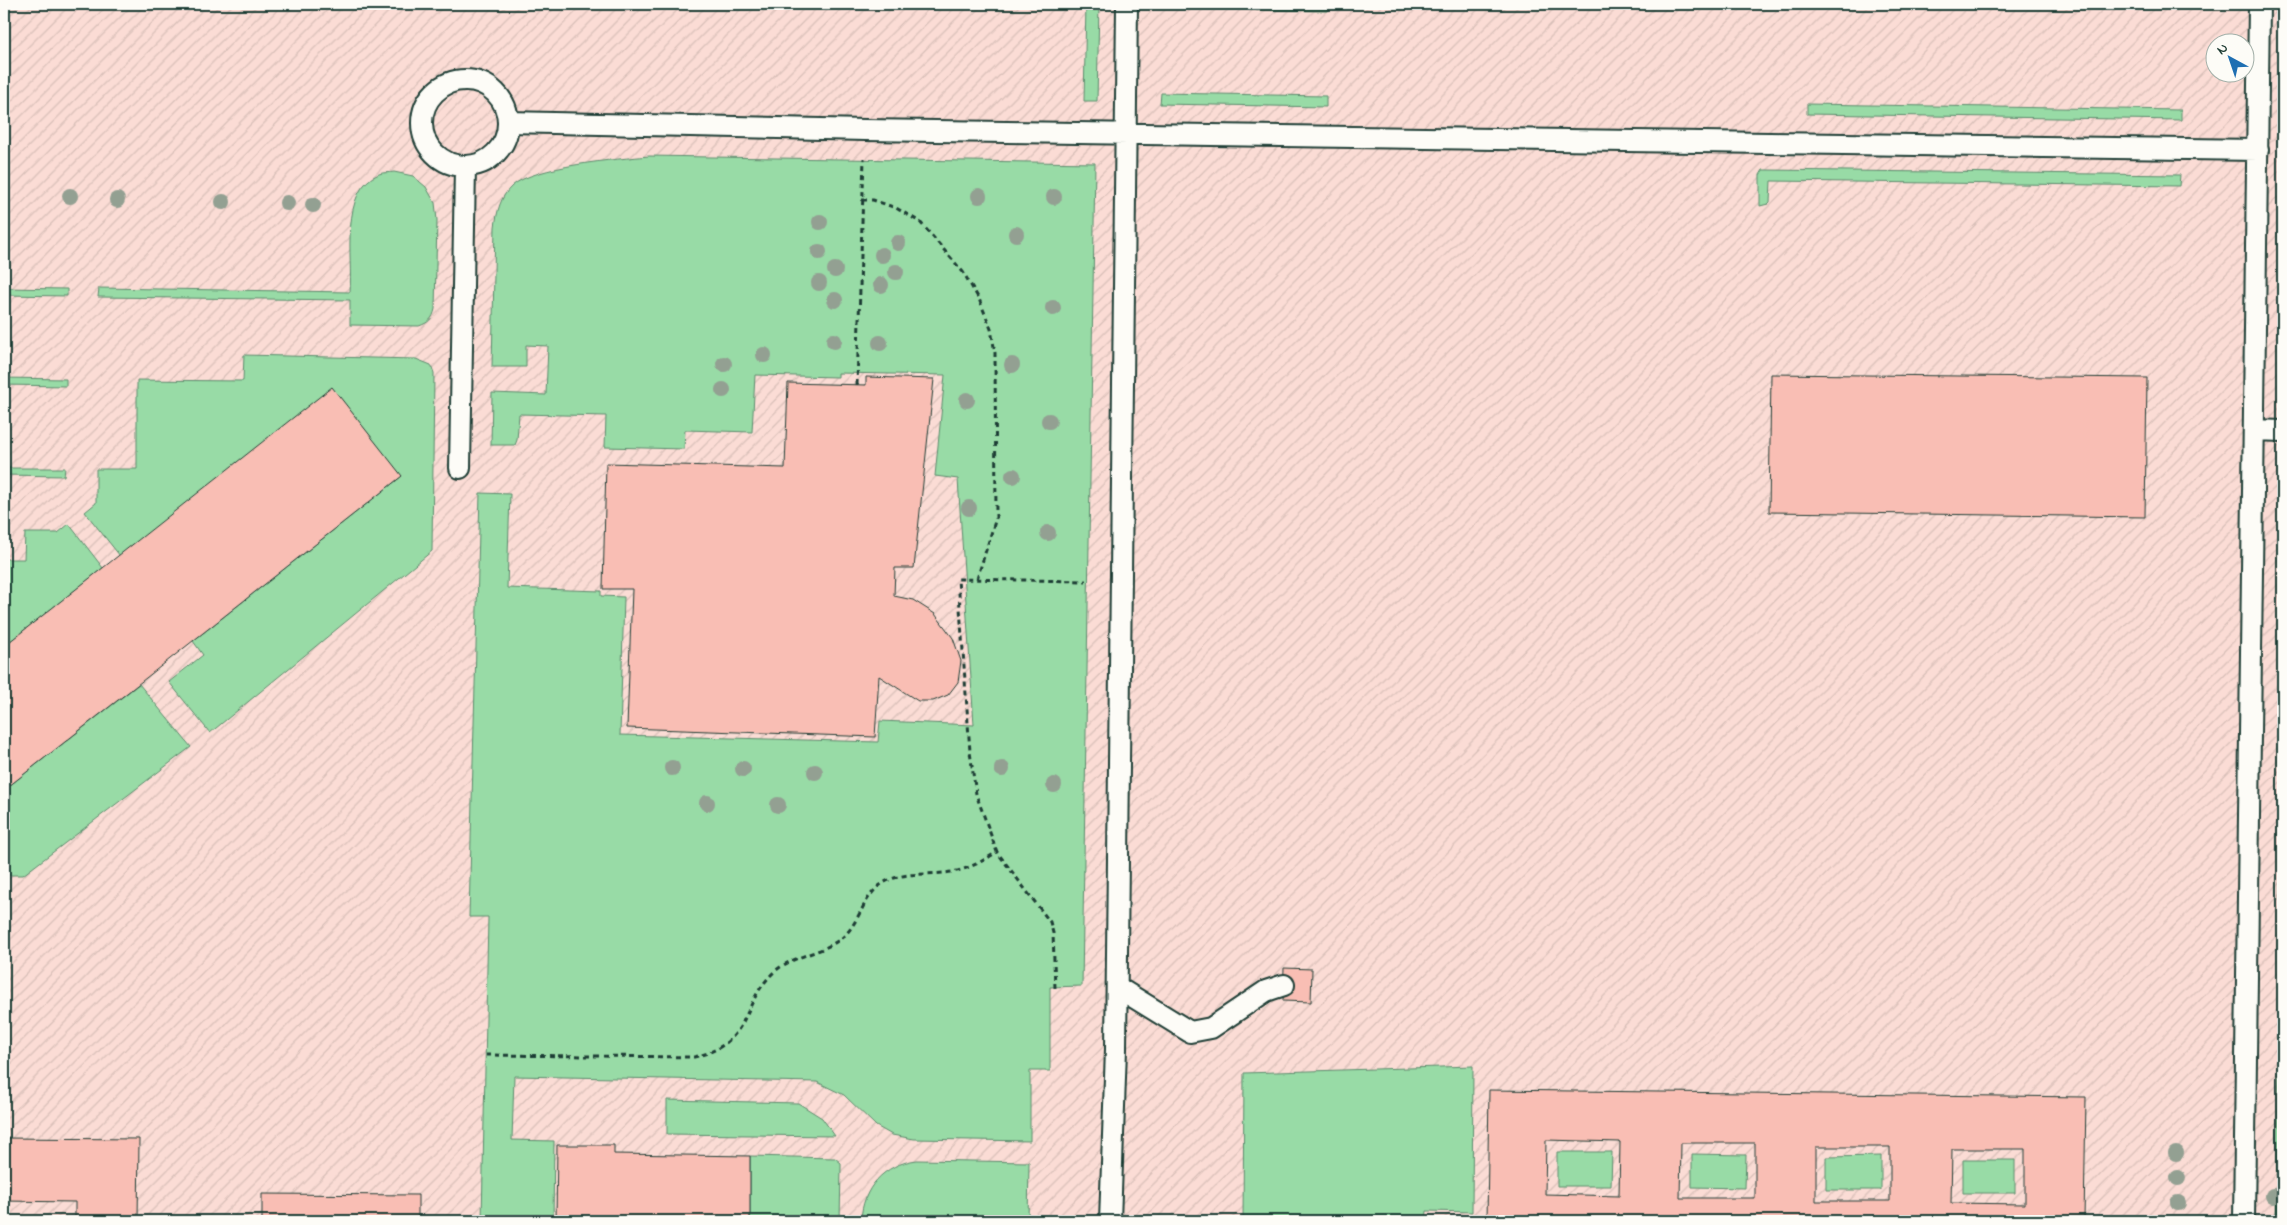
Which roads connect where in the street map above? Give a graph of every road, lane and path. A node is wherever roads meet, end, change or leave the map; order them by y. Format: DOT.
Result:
graph roads {
  1 [pos="1127,4"];
  2 [pos="2259,4"];
  3 [pos="508,122"];
  4 [pos="865,130"];
  5 [pos="1125,133"];
  6 [pos="2258,150"];
  7 [pos="465,166"];
  8 [pos="862,200"];
  9 [pos="857,385"];
  10 [pos="2254,430"];
  11 [pos="2283,431"];
  12 [pos="460,468"];
  13 [pos="978,579"];
  14 [pos="1086,581"];
  15 [pos="997,852"];
  16 [pos="1284,984"];
  17 [pos="1117,987"];
  18 [pos="1055,988"];
  19 [pos="486,1055"];
  20 [pos="1110,1221"];
  21 [pos="2244,1221"];
  1 -- 5 [label="lane"];
  2 -- 6 [label="lane"];
  3 -- 4 [label="lane"];
  3 -- 7 [label="lane"];
  3 -- 7 [label="lane"];
  4 -- 5 [label="lane"];
  4 -- 8 [label="path"];
  5 -- 6 [label="lane"];
  5 -- 17 [label="lane"];
  6 -- 10 [label="lane"];
  7 -- 12 [label="lane"];
  8 -- 9 [label="path"];
  8 -- 13 [label="path"];
  10 -- 11 [label="lane"];
  10 -- 21 [label="lane"];
  13 -- 14 [label="path"];
  13 -- 15 [label="path"];
  15 -- 18 [label="path"];
  15 -- 19 [label="path"];
  16 -- 17 [label="lane"];
  17 -- 20 [label="lane"];
}
